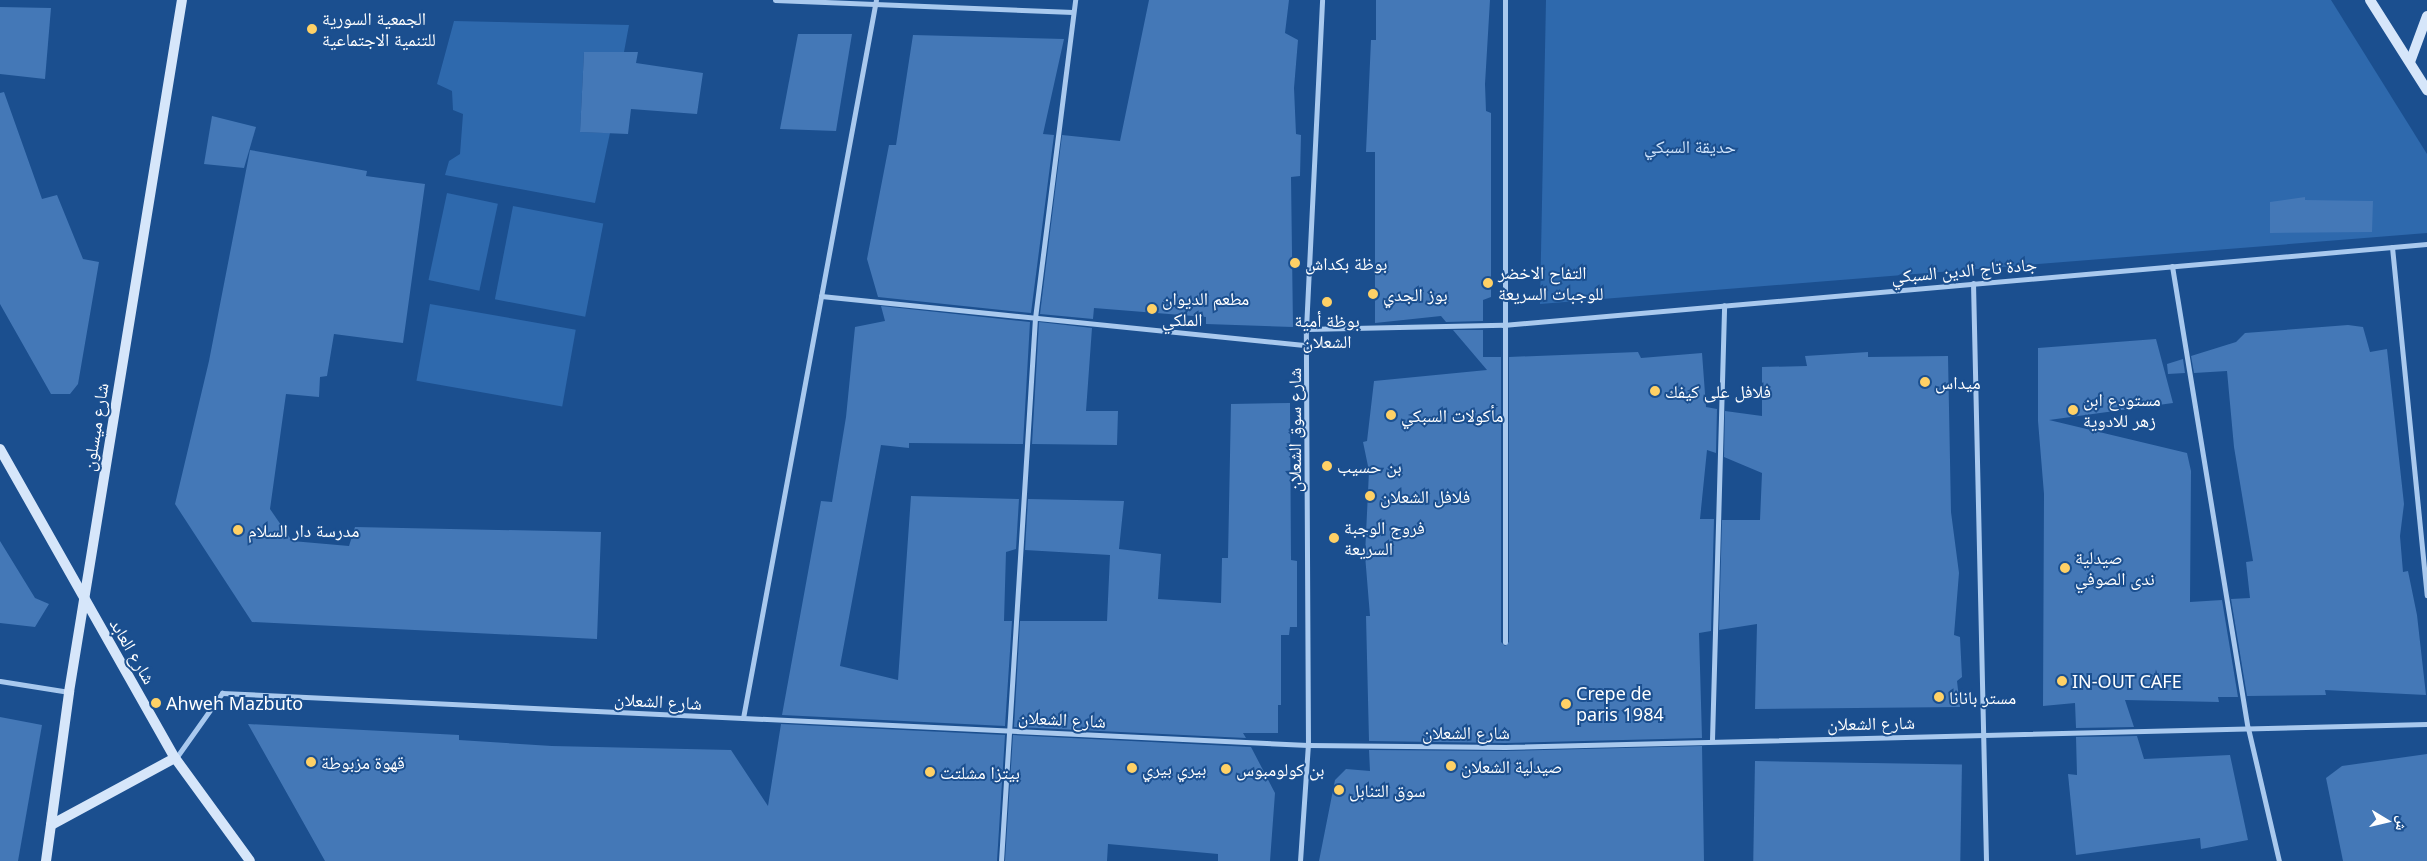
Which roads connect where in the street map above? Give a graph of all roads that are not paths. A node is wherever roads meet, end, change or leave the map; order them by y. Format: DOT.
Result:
graph roads {
  1 [pos="182,0"];
  2 [pos="775,0"];
  3 [pos="1075,0"];
  4 [pos="1322,0"];
  5 [pos="1505,0"];
  6 [pos="2370,0"];
  7 [pos="876,2"];
  8 [pos="1074,12"];
  9 [pos="2427,16"];
  10 [pos="2410,62"];
  11 [pos="2427,90"];
  12 [pos="2427,244"];
  13 [pos="2392,247"];
  14 [pos="2172,266"];
  15 [pos="1973,283"];
  16 [pos="821,296"];
  17 [pos="1724,305"];
  18 [pos="1035,318"];
  19 [pos="1502,325"];
  20 [pos="1306,329"];
  21 [pos="1307,345"];
  22 [pos="0,448"];
  23 [pos="2427,596"];
  24 [pos="84,598"];
  25 [pos="1504,642"];
  26 [pos="0,681"];
  27 [pos="69,692"];
  28 [pos="743,718"];
  29 [pos="2427,724"];
  30 [pos="2248,728"];
  31 [pos="1010,731"];
  32 [pos="1982,735"];
  33 [pos="1712,740"];
  34 [pos="1308,745"];
  35 [pos="175,758"];
  36 [pos="51,825"];
  37 [pos="46,861"];
  38 [pos="250,861"];
  39 [pos="1001,861"];
  40 [pos="1300,861"];
  41 [pos="1986,861"];
  42 [pos="2279,861"];
  1 -- 24 [label="street, شارع ميسلون"];
  2 -- 7 [label="street"];
  3 -- 8 [label="street"];
  4 -- 20 [label="street, شارع سوق الشعلان"];
  5 -- 19 [label="street"];
  6 -- 10 [label="street"];
  7 -- 8 [label="street"];
  7 -- 16 [label="street"];
  8 -- 18 [label="street"];
  9 -- 10 [label="street"];
  10 -- 11 [label="street"];
  12 -- 13 [label="street, جادة تاج الدين السبكي"];
  13 -- 14 [label="street, جادة تاج الدين السبكي"];
  13 -- 23 [label="street"];
  14 -- 15 [label="street, جادة تاج الدين السبكي"];
  14 -- 30 [label="street"];
  15 -- 17 [label="street, جادة تاج الدين السبكي"];
  15 -- 32 [label="street"];
  16 -- 18 [label="street"];
  16 -- 28 [label="street"];
  17 -- 19 [label="street, جادة تاج الدين السبكي"];
  17 -- 33 [label="street"];
  18 -- 21 [label="street"];
  18 -- 31 [label="street"];
  19 -- 20 [label="street, جادة تاج الدين السبكي"];
  19 -- 25 [label="street"];
  20 -- 21 [label="street, شارع سوق الشعلان"];
  21 -- 34 [label="street, شارع سوق الشعلان"];
  22 -- 24 [label="street, شارع العابد"];
  24 -- 27 [label="street, شارع ميسلون"];
  24 -- 35 [label="street, شارع العابد"];
  26 -- 27 [label="street"];
  27 -- 36 [label="street, شارع ميسلون"];
  28 -- 31 [label="street, شارع الشعلان"];
  28 -- 35 [label="street, شارع الشعلان"];
  29 -- 30 [label="street, شارع الشعلان"];
  30 -- 32 [label="street, شارع الشعلان"];
  30 -- 42 [label="street"];
  31 -- 34 [label="street, شارع الشعلان"];
  31 -- 39 [label="street"];
  32 -- 33 [label="street, شارع الشعلان"];
  32 -- 41 [label="street"];
  33 -- 34 [label="street, شارع الشعلان"];
  34 -- 40 [label="street, شارع سوق الشعلان"];
  35 -- 36 [label="street"];
  35 -- 38 [label="street, شارع العابد"];
  36 -- 37 [label="street, شارع ميسلون"];
}
